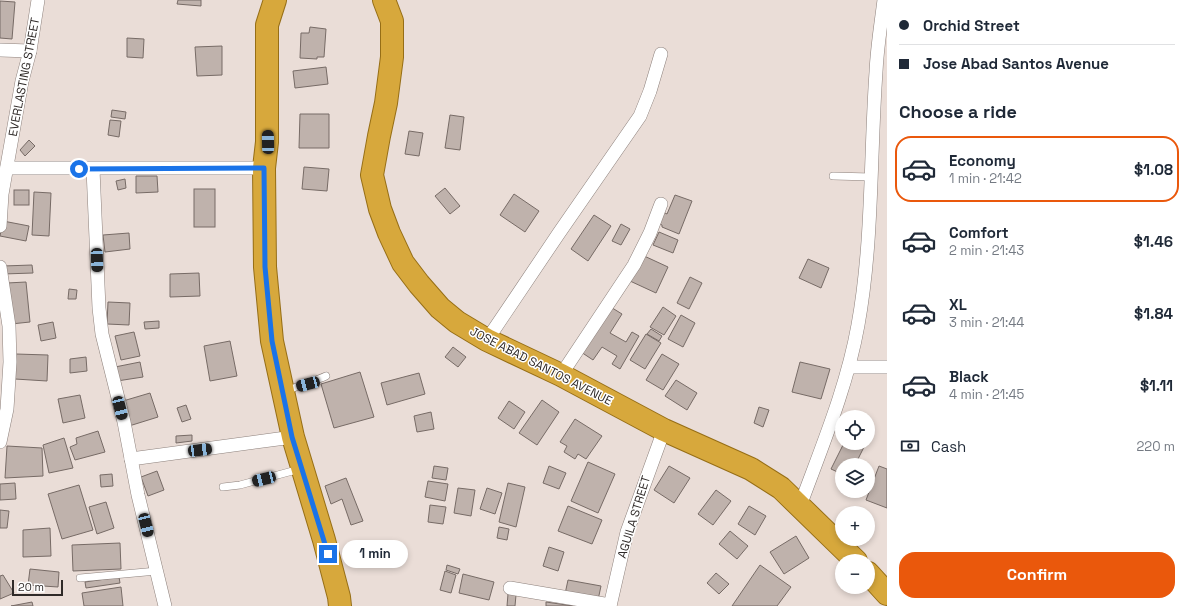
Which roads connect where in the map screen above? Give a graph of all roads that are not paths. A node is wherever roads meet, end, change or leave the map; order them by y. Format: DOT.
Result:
graph roads {
  1 [pos="38,0"];
  2 [pos="275,0"];
  3 [pos="384,0"];
  4 [pos="884,0"];
  5 [pos="0,50"];
  6 [pos="30,51"];
  7 [pos="661,54"];
  8 [pos="7,168"];
  9 [pos="264,168"];
  10 [pos="93,169"];
  11 [pos="833,176"];
  12 [pos="871,177"];
  13 [pos="1,194"];
  14 [pos="661,204"];
  15 [pos="0,226"];
  16 [pos="0,267"];
  17 [pos="0,274"];
  18 [pos="487,340"];
  19 [pos="849,367"];
  20 [pos="887,367"];
  21 [pos="562,375"];
  22 [pos="326,376"];
  23 [pos="283,392"];
  24 [pos="4,408"];
  25 [pos="664,430"];
  26 [pos="292,437"];
  27 [pos="0,442"];
  28 [pos="131,459"];
  29 [pos="302,469"];
  30 [pos="223,488"];
  31 [pos="800,506"];
  32 [pos="849,554"];
  33 [pos="157,571"];
  34 [pos="80,578"];
  35 [pos="875,581"];
  36 [pos="510,588"];
  37 [pos="887,594"];
  38 [pos="165,606"];
  39 [pos="340,606"];
  40 [pos="610,606"];
  1 -- 6 [label="street, EVERLASTING STREET"];
  2 -- 9 [label="highway"];
  3 -- 18 [label="highway, JOSE ABAD SANTOS AVENUE"];
  4 -- 12 [label="street"];
  5 -- 6 [label="street"];
  6 -- 8 [label="street, EVERLASTING STREET"];
  7 -- 18 [label="street"];
  8 -- 10 [label="street"];
  8 -- 13 [label="street, EVERLASTING STREET"];
  9 -- 10 [label="street"];
  9 -- 23 [label="highway"];
  10 -- 28 [label="street"];
  11 -- 12 [label="lane"];
  12 -- 19 [label="street"];
  13 -- 15 [label="street, EVERLASTING STREET"];
  14 -- 21 [label="street"];
  16 -- 17 [label="street"];
  17 -- 24 [label="street"];
  18 -- 21 [label="highway, JOSE ABAD SANTOS AVENUE"];
  19 -- 20 [label="street"];
  19 -- 31 [label="street"];
  21 -- 25 [label="highway, JOSE ABAD SANTOS AVENUE"];
  22 -- 23 [label="lane"];
  23 -- 26 [label="highway"];
  24 -- 27 [label="street"];
  25 -- 31 [label="highway, JOSE ABAD SANTOS AVENUE"];
  25 -- 40 [label="street, AGUILA STREET"];
  26 -- 28 [label="street"];
  26 -- 29 [label="highway"];
  28 -- 33 [label="street"];
  29 -- 30 [label="lane"];
  29 -- 39 [label="highway"];
  31 -- 32 [label="highway, JOSE ABAD SANTOS AVENUE"];
  33 -- 34 [label="lane"];
  33 -- 38 [label="street"];
  35 -- 37 [label="highway"];
  36 -- 40 [label="street"];
}
